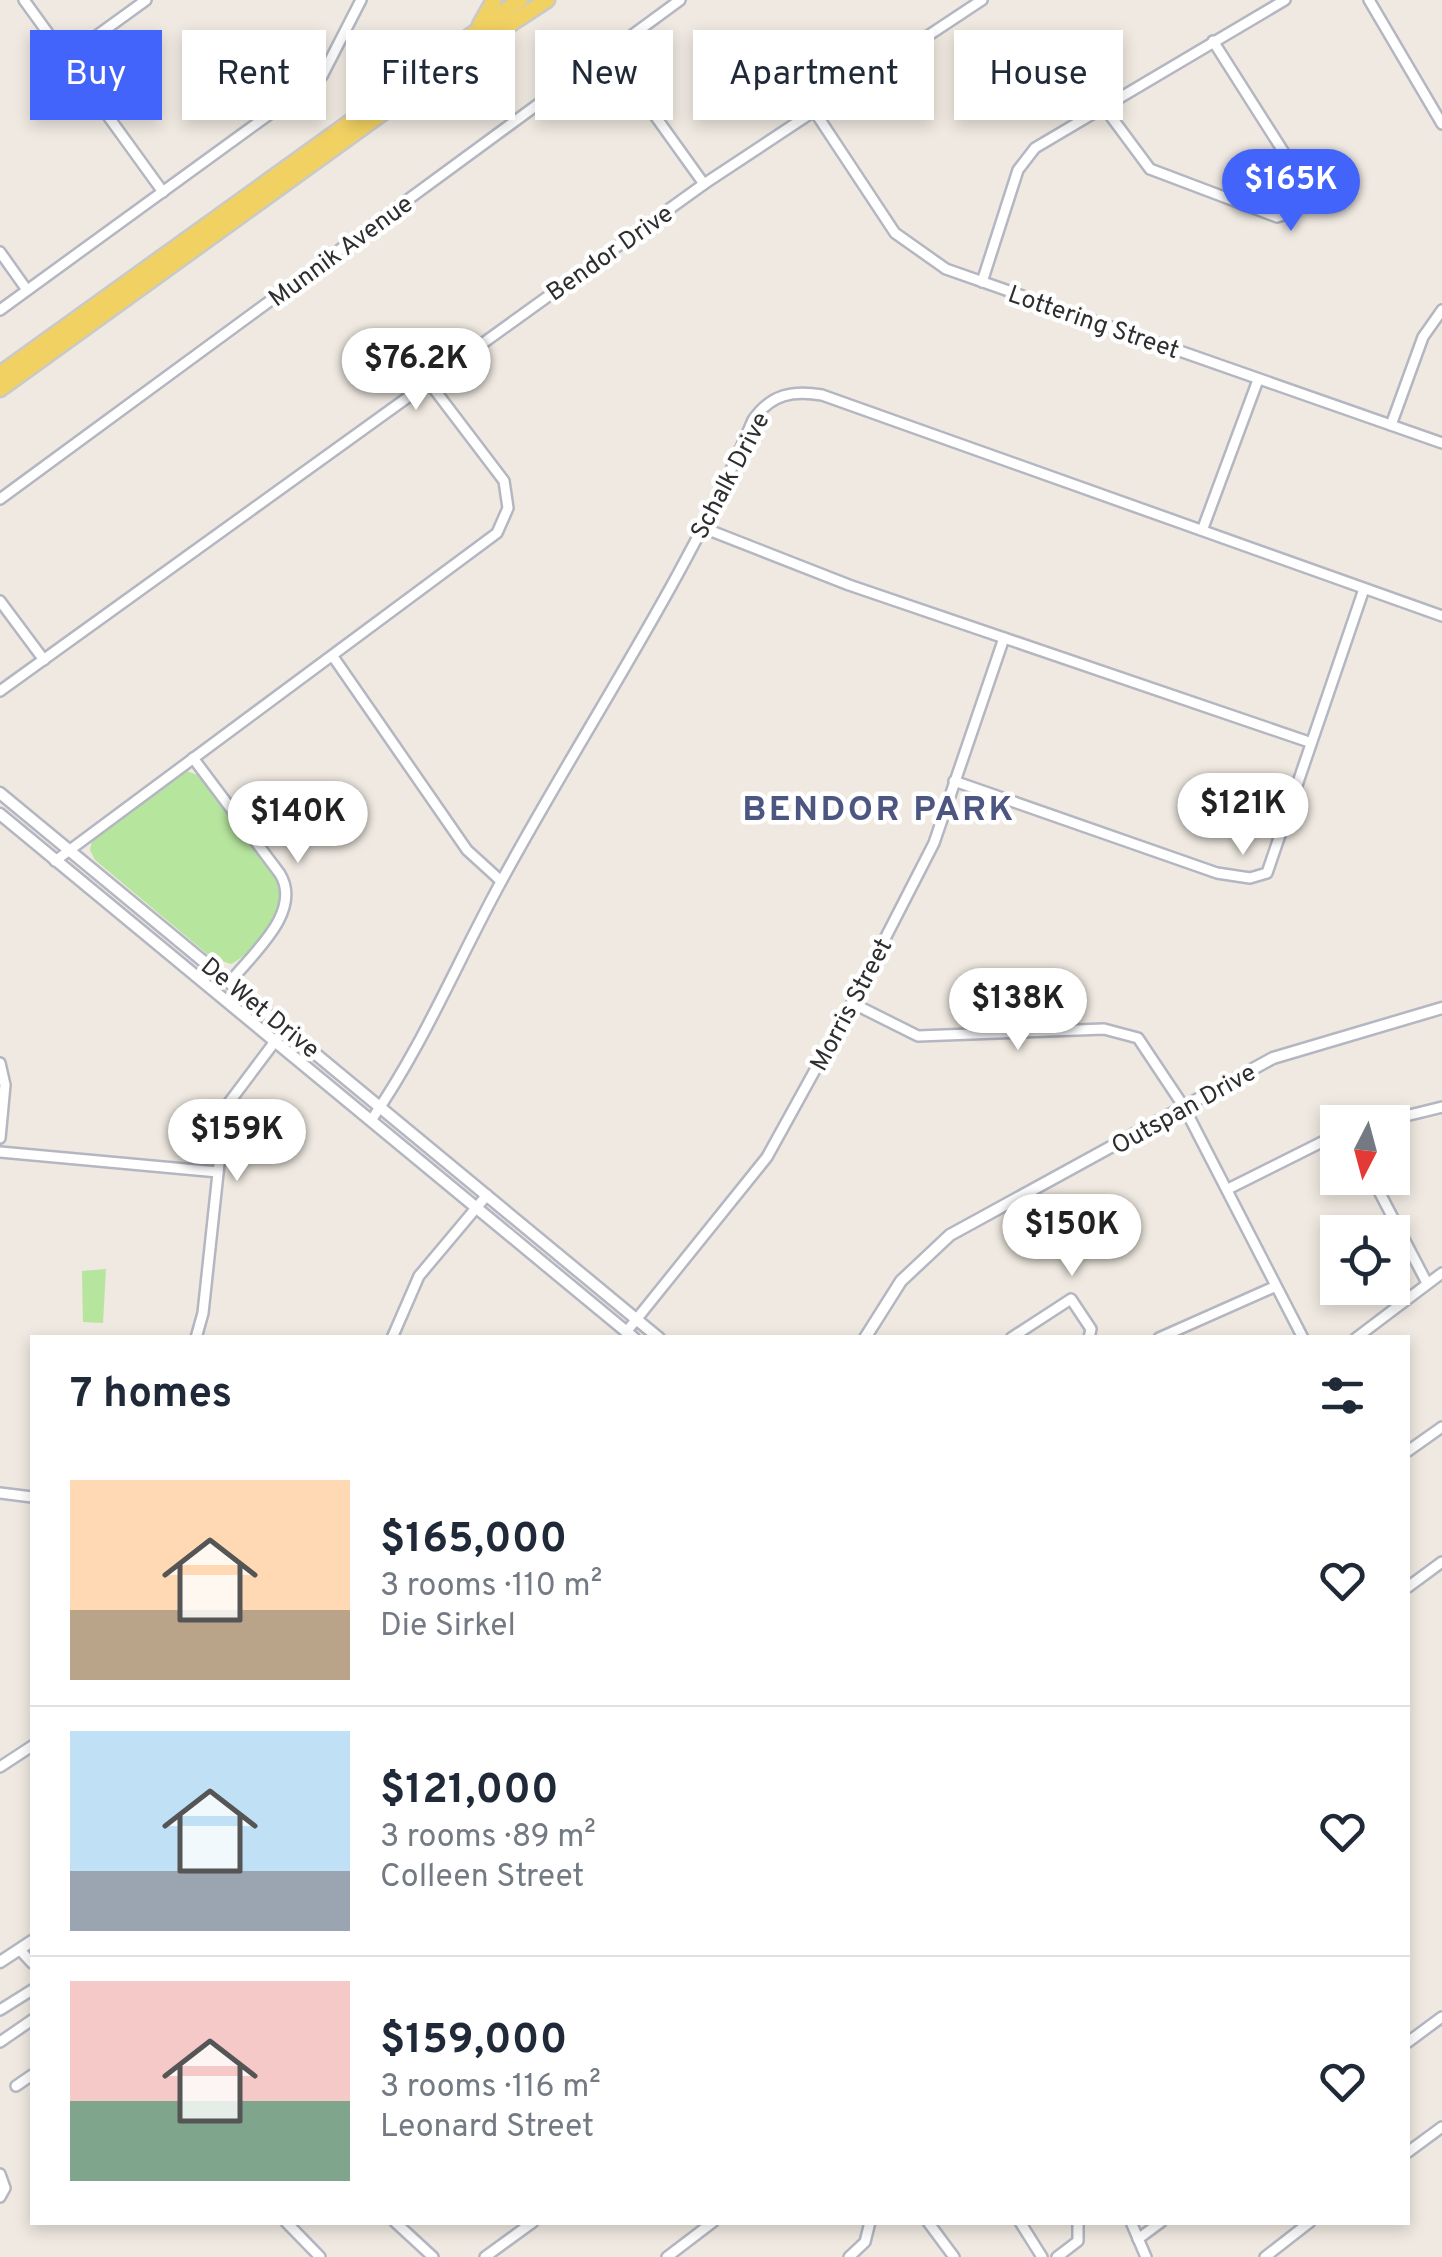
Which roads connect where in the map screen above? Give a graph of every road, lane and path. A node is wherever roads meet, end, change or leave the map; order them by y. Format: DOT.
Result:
graph roads {
  1 [pos="24,0"];
  2 [pos="146,0"];
  3 [pos="361,0"];
  4 [pos="494,0"];
  5 [pos="547,0"];
  6 [pos="680,0"];
  7 [pos="982,0"];
  8 [pos="1285,0"];
  9 [pos="1369,0"];
  10 [pos="519,5"];
  11 [pos="46,30"];
  12 [pos="105,30"];
  13 [pos="476,30"];
  14 [pos="479,30"];
  15 [pos="640,30"];
  16 [pos="934,31"];
  17 [pos="1213,41"];
  18 [pos="1123,95"];
  19 [pos="535,108"];
  20 [pos="111,120"];
  21 [pos="353,120"];
  22 [pos="658,120"];
  23 [pos="797,120"];
  24 [pos="820,120"];
  25 [pos="1081,120"];
  26 [pos="1114,120"];
  27 [pos="1442,124"];
  28 [pos="704,184"];
  29 [pos="163,192"];
  30 [pos="0,252"];
  31 [pos="982,282"];
  32 [pos="27,290"];
  33 [pos="0,310"];
  34 [pos="1442,310"];
  35 [pos="0,374"];
  36 [pos="1258,380"];
  37 [pos="428,381"];
  38 [pos="0,390"];
  39 [pos="1391,425"];
  40 [pos="1442,443"];
  41 [pos="0,499"];
  42 [pos="701,527"];
  43 [pos="1203,528"];
  44 [pos="1364,589"];
  45 [pos="0,601"];
  46 [pos="1442,616"];
  47 [pos="1004,638"];
  48 [pos="334,658"];
  49 [pos="44,660"];
  50 [pos="0,691"];
  51 [pos="1309,742"];
  52 [pos="193,758"];
  53 [pos="954,781"];
  54 [pos="0,794"];
  55 [pos="0,814"];
  56 [pos="68,851"];
  57 [pos="55,861"];
  58 [pos="501,882"];
  59 [pos="230,982"];
  60 [pos="852,1003"];
  61 [pos="1442,1008"];
  62 [pos="285,1028"];
  63 [pos="274,1041"];
  64 [pos="0,1062"];
  65 [pos="381,1106"];
  66 [pos="1184,1107"];
  67 [pos="1442,1107"];
  68 [pos="1410,1115"];
  69 [pos="372,1119"];
  70 [pos="0,1138"];
  71 [pos="1320,1143"];
  72 [pos="0,1152"];
  73 [pos="218,1172"];
  74 [pos="1228,1189"];
  75 [pos="487,1195"];
  76 [pos="1381,1195"];
  77 [pos="476,1208"];
  78 [pos="1442,1273"];
  79 [pos="1427,1283"];
  80 [pos="1274,1287"];
  81 [pos="637,1320"];
  82 [pos="630,1334"];
  83 [pos="1026,1334"];
  84 [pos="197,1335"];
  85 [pos="393,1335"];
  86 [pos="655,1335"];
  87 [pos="867,1335"];
  88 [pos="1090,1335"];
  89 [pos="1167,1335"];
  90 [pos="1301,1335"];
  91 [pos="1360,1335"];
  92 [pos="1442,1427"];
  93 [pos="1410,1450"];
  94 [pos="0,1493"];
  95 [pos="30,1496"];
  96 [pos="1442,1562"];
  97 [pos="1410,1586"];
  98 [pos="30,1747"];
  99 [pos="0,1767"];
  100 [pos="30,1942"];
  101 [pos="20,1950"];
  102 [pos="30,1960"];
  103 [pos="0,1962"];
  104 [pos="30,1991"];
  105 [pos="0,2010"];
  106 [pos="1442,2017"];
  107 [pos="30,2021"];
  108 [pos="1410,2041"];
  109 [pos="0,2042"];
  110 [pos="30,2076"];
  111 [pos="16,2086"];
  112 [pos="1442,2127"];
  113 [pos="1410,2151"];
  114 [pos="0,2174"];
  115 [pos="2,2192"];
  116 [pos="289,2225"];
  117 [pos="398,2225"];
  118 [pos="529,2225"];
  119 [pos="709,2225"];
  120 [pos="869,2225"];
  121 [pos="930,2225"];
  122 [pos="1022,2225"];
  123 [pos="1078,2225"];
  124 [pos="1132,2225"];
  125 [pos="1157,2225"];
  126 [pos="1306,2225"];
  127 [pos="1138,2239"];
  128 [pos="320,2257"];
  129 [pos="432,2257"];
  130 [pos="485,2257"];
  131 [pos="667,2257"];
  132 [pos="848,2257"];
  133 [pos="954,2257"];
  134 [pos="1042,2257"];
  135 [pos="1058,2257"];
  136 [pos="1146,2257"];
  137 [pos="1265,2257"];
  1 -- 11 [label="street"];
  2 -- 12 [label="street"];
  3 -- 29 [label="street"];
  4 -- 13 [label="main road"];
  5 -- 10 [label="main road"];
  6 -- 15 [label="street, Munnik Avenue"];
  7 -- 16 [label="street, Bendor Drive"];
  8 -- 17 [label="street"];
  9 -- 27 [label="street"];
  10 -- 14 [label="main road"];
  10 -- 38 [label="main road"];
  17 -- 18 [label="street"];
  17 -- 26 [label="street"];
  19 -- 41 [label="street, Munnik Avenue"];
  20 -- 29 [label="street"];
  21 -- 35 [label="main road"];
  22 -- 28 [label="street"];
  23 -- 28 [label="street, Bendor Drive"];
  24 -- 31 [label="street, Lottering Street"];
  25 -- 31 [label="street"];
  28 -- 37 [label="street, Bendor Drive"];
  29 -- 32 [label="street"];
  30 -- 32 [label="street"];
  31 -- 36 [label="street, Lottering Street"];
  32 -- 33 [label="street"];
  34 -- 39 [label="street"];
  36 -- 39 [label="street, Lottering Street"];
  36 -- 43 [label="street"];
  37 -- 48 [label="street"];
  37 -- 49 [label="street, Bendor Drive"];
  39 -- 40 [label="street, Lottering Street"];
  42 -- 43 [label="street, Schalk Drive"];
  42 -- 47 [label="street"];
  42 -- 58 [label="street, Schalk Drive"];
  43 -- 44 [label="street, Schalk Drive"];
  44 -- 46 [label="street, Schalk Drive"];
  44 -- 51 [label="street"];
  45 -- 49 [label="street"];
  47 -- 51 [label="street"];
  47 -- 53 [label="street, Morris Street"];
  48 -- 52 [label="street"];
  48 -- 58 [label="street"];
  49 -- 50 [label="street, Bendor Drive"];
  51 -- 53 [label="street"];
  52 -- 56 [label="street"];
  52 -- 59 [label="street"];
  53 -- 60 [label="street, Morris Street"];
  54 -- 56 [label="street, De Wet Drive"];
  55 -- 57 [label="street, De Wet Drive"];
  56 -- 57 [label="street"];
  56 -- 59 [label="street, De Wet Drive"];
  57 -- 63 [label="street, De Wet Drive"];
  58 -- 65 [label="street, Schalk Drive"];
  59 -- 62 [label="street, De Wet Drive"];
  60 -- 66 [label="street"];
  60 -- 81 [label="street, Morris Street"];
  61 -- 66 [label="street, Outspan Drive"];
  62 -- 63 [label="street"];
  62 -- 65 [label="street, De Wet Drive"];
  63 -- 69 [label="street, De Wet Drive"];
  63 -- 73 [label="street"];
  64 -- 70 [label="street"];
  65 -- 69 [label="street, Schalk Drive"];
  65 -- 75 [label="street, De Wet Drive"];
  66 -- 74 [label="street"];
  66 -- 87 [label="street, Outspan Drive"];
  67 -- 68 [label="street"];
  69 -- 77 [label="street, De Wet Drive"];
  71 -- 74 [label="street"];
  72 -- 73 [label="street"];
  73 -- 84 [label="street"];
  74 -- 80 [label="street"];
  75 -- 77 [label="street"];
  75 -- 81 [label="street, De Wet Drive"];
  76 -- 79 [label="street"];
  77 -- 82 [label="street, De Wet Drive"];
  77 -- 85 [label="street"];
  78 -- 79 [label="street"];
  79 -- 91 [label="street"];
  80 -- 89 [label="street"];
  80 -- 90 [label="street"];
  81 -- 82 [label="street, Morris Street"];
  81 -- 86 [label="street, De Wet Drive"];
  83 -- 88 [label="street"];
  92 -- 93 [label="street"];
  94 -- 95 [label="street"];
  96 -- 97 [label="street"];
  98 -- 99 [label="street"];
  100 -- 101 [label="street"];
  101 -- 102 [label="street"];
  101 -- 103 [label="street"];
  104 -- 105 [label="street"];
  106 -- 108 [label="street"];
  107 -- 109 [label="street"];
  110 -- 111 [label="street"];
  112 -- 113 [label="street"];
  114 -- 115 [label="street"];
  116 -- 128 [label="street"];
  117 -- 129 [label="street"];
  118 -- 130 [label="street"];
  119 -- 131 [label="street"];
  120 -- 132 [label="street"];
  121 -- 133 [label="street"];
  122 -- 134 [label="street"];
  123 -- 135 [label="street"];
  124 -- 127 [label="street"];
  125 -- 127 [label="street"];
  126 -- 137 [label="street"];
  127 -- 136 [label="street"];
}
